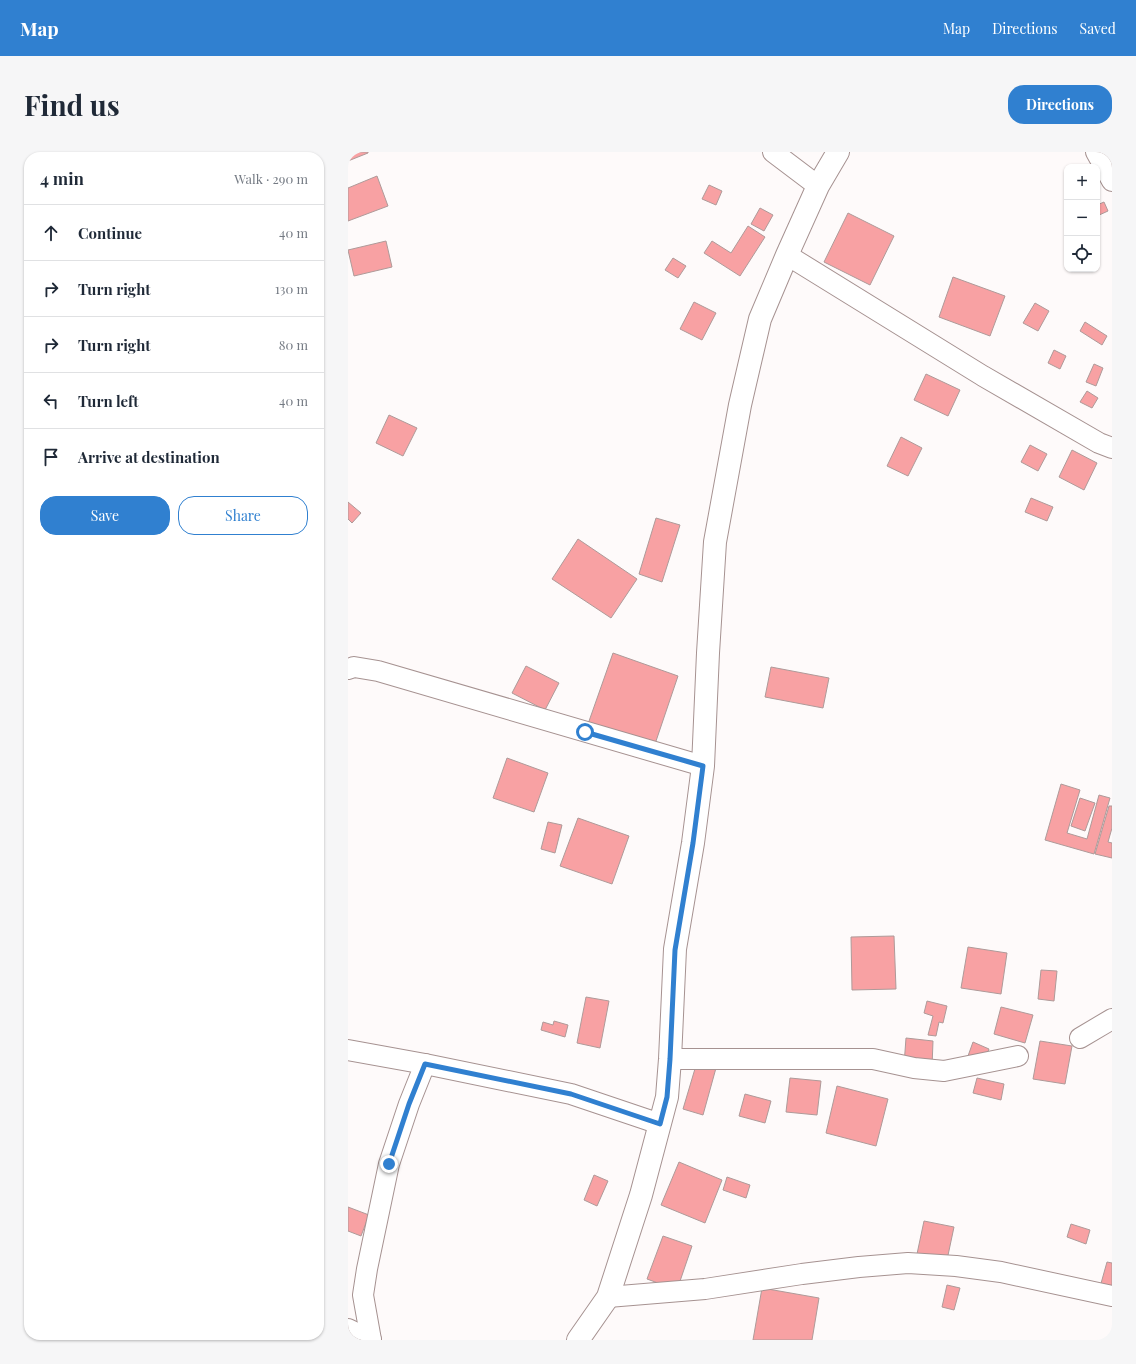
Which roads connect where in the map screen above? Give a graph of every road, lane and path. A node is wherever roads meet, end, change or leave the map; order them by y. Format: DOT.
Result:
graph roads {
  1 [pos="773,152"];
  2 [pos="838,152"];
  3 [pos="1096,152"];
  4 [pos="1112,181"];
  5 [pos="818,186"];
  6 [pos="787,256"];
  7 [pos="1112,448"];
  8 [pos="348,669"];
  9 [pos="703,766"];
  10 [pos="1112,1019"];
  11 [pos="1080,1038"];
  12 [pos="348,1050"];
  13 [pos="1018,1056"];
  14 [pos="670,1059"];
  15 [pos="425,1064"];
  16 [pos="660,1124"];
  17 [pos="1112,1296"];
  18 [pos="608,1297"];
  19 [pos="348,1329"];
  20 [pos="371,1340"];
  21 [pos="578,1340"];
  1 -- 5 [label="street"];
  2 -- 5 [label="street"];
  3 -- 4 [label="street"];
  5 -- 6 [label="street"];
  6 -- 7 [label="street"];
  6 -- 9 [label="street"];
  8 -- 9 [label="street"];
  9 -- 14 [label="street"];
  10 -- 11 [label="street"];
  12 -- 15 [label="street"];
  13 -- 14 [label="street"];
  14 -- 16 [label="street"];
  15 -- 16 [label="street"];
  15 -- 20 [label="street"];
  16 -- 18 [label="street"];
  17 -- 18 [label="street"];
  18 -- 21 [label="street"];
  19 -- 20 [label="street"];
}
